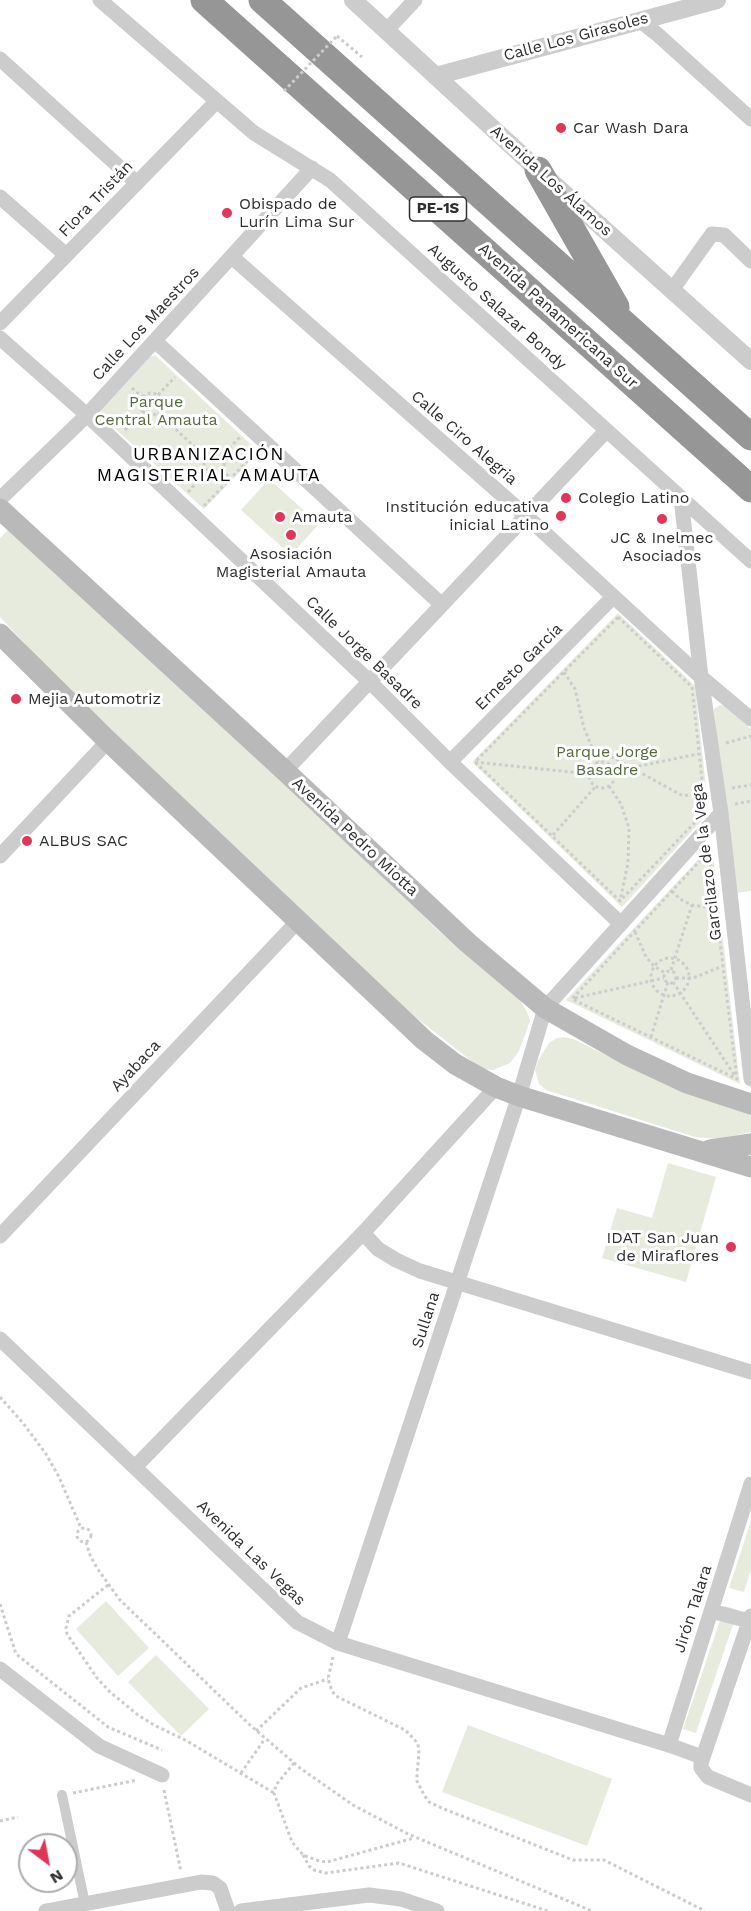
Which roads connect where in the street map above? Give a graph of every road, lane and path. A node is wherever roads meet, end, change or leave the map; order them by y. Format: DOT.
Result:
graph roads {
  1 [pos="100,0"];
  2 [pos="204,0"];
  3 [pos="262,0"];
  4 [pos="353,0"];
  5 [pos="415,0"];
  6 [pos="717,0"];
  7 [pos="639,20"];
  8 [pos="386,32"];
  9 [pos="362,57"];
  10 [pos="0,59"];
  11 [pos="436,76"];
  12 [pos="284,91"];
  13 [pos="217,101"];
  14 [pos="751,119"];
  15 [pos="312,168"];
  16 [pos="538,170"];
  17 [pos="137,183"];
  18 [pos="0,197"];
  19 [pos="66,255"];
  20 [pos="232,257"];
  21 [pos="751,261"];
  22 [pos="672,290"];
  23 [pos="0,323"];
  24 [pos="627,326"];
  25 [pos="0,338"];
  26 [pos="154,341"];
  27 [pos="751,361"];
  28 [pos="169,370"];
  29 [pos="127,383"];
  30 [pos="158,395"];
  31 [pos="142,397"];
  32 [pos="142,411"];
  33 [pos="158,412"];
  34 [pos="87,415"];
  35 [pos="606,431"];
  36 [pos="122,432"];
  37 [pos="240,437"];
  38 [pos="751,437"];
  39 [pos="256,452"];
  40 [pos="221,457"];
  41 [pos="207,458"];
  42 [pos="222,470"];
  43 [pos="207,471"];
  44 [pos="231,479"];
  45 [pos="751,489"];
  46 [pos="188,492"];
  47 [pos="681,498"];
  48 [pos="0,499"];
  49 [pos="196,499"];
  50 [pos="0,509"];
  51 [pos="526,516"];
  52 [pos="751,561"];
  53 [pos="613,597"];
  54 [pos="442,605"];
  55 [pos="0,634"];
  56 [pos="564,672"];
  57 [pos="701,677"];
  58 [pos="370,682"];
  59 [pos="751,719"];
  60 [pos="751,736"];
  61 [pos="108,741"];
  62 [pos="590,745"];
  63 [pos="722,745"];
  64 [pos="698,754"];
  65 [pos="450,762"];
  66 [pos="475,762"];
  67 [pos="598,762"];
  68 [pos="631,768"];
  69 [pos="285,771"];
  70 [pos="615,771"];
  71 [pos="589,774"];
  72 [pos="751,785"];
  73 [pos="596,786"];
  74 [pos="609,786"];
  75 [pos="710,791"];
  76 [pos="720,813"];
  77 [pos="552,835"];
  78 [pos="0,856"];
  79 [pos="672,891"];
  80 [pos="730,896"];
  81 [pos="620,901"];
  82 [pos="692,905"];
  83 [pos="716,906"];
  84 [pos="298,921"];
  85 [pos="621,924"];
  86 [pos="634,932"];
  87 [pos="737,957"];
  88 [pos="675,958"];
  89 [pos="654,966"];
  90 [pos="723,966"];
  91 [pos="671,970"];
  92 [pos="664,975"];
  93 [pos="689,978"];
  94 [pos="674,980"];
  95 [pos="651,981"];
  96 [pos="668,982"];
  97 [pos="681,993"];
  98 [pos="664,995"];
  99 [pos="572,999"];
  100 [pos="545,1008"];
  101 [pos="651,1037"];
  102 [pos="745,1087"];
  103 [pos="496,1088"];
  104 [pos="519,1096"];
  105 [pos="751,1144"];
  106 [pos="701,1151"];
  107 [pos="751,1167"];
  108 [pos="363,1233"];
  109 [pos="0,1236"];
  110 [pos="457,1283"];
  111 [pos="0,1339"];
  112 [pos="751,1372"];
  113 [pos="0,1397"];
  114 [pos="135,1467"];
  115 [pos="751,1484"];
  116 [pos="81,1528"];
  117 [pos="86,1542"];
  118 [pos="108,1585"];
  119 [pos="0,1604"];
  120 [pos="711,1611"];
  121 [pos="750,1618"];
  122 [pos="338,1643"];
  123 [pos="0,1669"];
  124 [pos="328,1679"];
  125 [pos="256,1731"];
  126 [pos="265,1739"];
  127 [pos="669,1745"];
  128 [pos="162,1750"];
  129 [pos="702,1757"];
  130 [pos="294,1763"];
  131 [pos="241,1773"];
  132 [pos="162,1775"];
  133 [pos="274,1793"];
  134 [pos="62,1795"];
  135 [pos="751,1796"];
  136 [pos="18,1818"];
  137 [pos="0,1821"];
  138 [pos="416,1838"];
  139 [pos="303,1855"];
  140 [pos="183,1884"];
  141 [pos="85,1904"];
  142 [pos="46,1911"];
  143 [pos="228,1911"];
  144 [pos="241,1911"];
  145 [pos="437,1911"];
  146 [pos="548,1911"];
  147 [pos="592,1911"];
  148 [pos="705,1911"];
  1 -- 13 [label="street, Augusto Salazar Bondy"];
  2 -- 45 [label="highway, Avenida Panamericana Sur / PE-1S"];
  3 -- 24 [label="highway, PE-1S"];
  4 -- 8 [label="street, Avenida Los Álamos"];
  5 -- 8 [label="street"];
  6 -- 7 [label="street, Calle Los Girasoles"];
  7 -- 11 [label="street, Calle Los Girasoles"];
  7 -- 14 [label="street"];
  8 -- 11 [label="street, Avenida Los Álamos"];
  9 -- 12 [label="path, bridge"];
  10 -- 17 [label="street"];
  11 -- 16 [label="street, Avenida Los Álamos"];
  13 -- 15 [label="street, Augusto Salazar Bondy"];
  13 -- 17 [label="street, Flora Tristán"];
  15 -- 20 [label="street, Calle Los Maestros"];
  15 -- 35 [label="street, Augusto Salazar Bondy"];
  16 -- 22 [label="street, Avenida Los Álamos"];
  16 -- 24 [label="highway"];
  17 -- 19 [label="street, Flora Tristán"];
  18 -- 19 [label="street"];
  19 -- 23 [label="street, Flora Tristán"];
  20 -- 26 [label="street, Calle Los Maestros"];
  20 -- 51 [label="street, Calle Ciro Alegria"];
  21 -- 22 [label="street"];
  22 -- 27 [label="street, Avenida Los Álamos"];
  24 -- 38 [label="highway, PE-1S"];
  25 -- 34 [label="street, Calle Jorge Basadre"];
  26 -- 34 [label="street, Calle Los Maestros"];
  26 -- 54 [label="street"];
  28 -- 30 [label="path"];
  29 -- 31 [label="path"];
  30 -- 31 [label="path"];
  30 -- 33 [label="path"];
  31 -- 32 [label="path"];
  32 -- 33 [label="path"];
  32 -- 36 [label="path"];
  33 -- 41 [label="path"];
  34 -- 48 [label="street, Calle Los Maestros"];
  34 -- 58 [label="street, Calle Jorge Basadre"];
  35 -- 47 [label="street, Augusto Salazar Bondy"];
  35 -- 51 [label="street"];
  37 -- 40 [label="path"];
  39 -- 44 [label="path"];
  40 -- 41 [label="path"];
  40 -- 42 [label="path"];
  41 -- 43 [label="path"];
  42 -- 43 [label="path"];
  42 -- 44 [label="path"];
  43 -- 46 [label="path"];
  44 -- 49 [label="path"];
  47 -- 52 [label="street, Augusto Salazar Bondy"];
  47 -- 57 [label="street, Garcilazo de la Vega"];
  50 -- 69 [label="main road, Avenida Pedro Miotta"];
  51 -- 53 [label="street, Calle Ciro Alegria"];
  51 -- 54 [label="street"];
  53 -- 57 [label="street, Calle Ciro Alegria"];
  53 -- 65 [label="street, Ernesto García"];
  54 -- 58 [label="street"];
  55 -- 61 [label="main road"];
  56 -- 62 [label="path"];
  56 -- 64 [label="path"];
  56 -- 66 [label="path"];
  57 -- 59 [label="street, Calle Ciro Alegria"];
  57 -- 75 [label="street, Garcilazo de la Vega"];
  58 -- 65 [label="street, Calle Jorge Basadre"];
  58 -- 69 [label="street"];
  60 -- 63 [label="path"];
  61 -- 78 [label="street"];
  61 -- 84 [label="main road"];
  62 -- 67 [label="path"];
  62 -- 68 [label="path"];
  64 -- 68 [label="path"];
  64 -- 75 [label="path"];
  65 -- 66 [label="path"];
  65 -- 85 [label="street, Calle Jorge Basadre"];
  66 -- 71 [label="path"];
  66 -- 77 [label="path"];
  67 -- 70 [label="path"];
  67 -- 71 [label="path"];
  68 -- 70 [label="path"];
  68 -- 75 [label="path"];
  69 -- 100 [label="main road, Avenida Pedro Miotta"];
  70 -- 74 [label="path"];
  71 -- 73 [label="path"];
  72 -- 75 [label="path"];
  73 -- 74 [label="path"];
  73 -- 77 [label="path"];
  74 -- 81 [label="path"];
  75 -- 76 [label="street, Garcilazo de la Vega"];
  75 -- 81 [label="path"];
  76 -- 80 [label="street, Garcilazo de la Vega"];
  76 -- 85 [label="street"];
  77 -- 81 [label="path"];
  79 -- 82 [label="path"];
  79 -- 83 [label="path"];
  79 -- 86 [label="path"];
  80 -- 83 [label="path"];
  80 -- 87 [label="street, Garcilazo de la Vega"];
  82 -- 83 [label="path"];
  82 -- 88 [label="path"];
  83 -- 90 [label="path"];
  84 -- 103 [label="main road"];
  84 -- 109 [label="street, Ayabaca"];
  85 -- 86 [label="path"];
  85 -- 100 [label="street"];
  86 -- 89 [label="path"];
  86 -- 99 [label="path"];
  87 -- 90 [label="path"];
  87 -- 102 [label="street, Garcilazo de la Vega"];
  88 -- 89 [label="path"];
  88 -- 91 [label="path"];
  88 -- 93 [label="path"];
  89 -- 92 [label="path"];
  89 -- 95 [label="path"];
  90 -- 93 [label="path"];
  90 -- 102 [label="path"];
  91 -- 92 [label="path"];
  91 -- 94 [label="path"];
  92 -- 95 [label="path"];
  92 -- 96 [label="path"];
  93 -- 94 [label="path"];
  93 -- 97 [label="path"];
  94 -- 96 [label="path"];
  94 -- 97 [label="path"];
  95 -- 98 [label="path"];
  95 -- 99 [label="path"];
  96 -- 98 [label="path"];
  97 -- 98 [label="path"];
  97 -- 102 [label="path"];
  98 -- 101 [label="path"];
  99 -- 100 [label="path"];
  99 -- 101 [label="path"];
  100 -- 102 [label="main road, Avenida Pedro Miotta"];
  100 -- 104 [label="street, Sullana"];
  101 -- 102 [label="path"];
  103 -- 104 [label="main road"];
  103 -- 108 [label="street"];
  104 -- 106 [label="main road"];
  104 -- 110 [label="street, Sullana"];
  105 -- 106 [label="main road"];
  106 -- 107 [label="main road"];
  108 -- 110 [label="street"];
  108 -- 114 [label="street"];
  110 -- 112 [label="street"];
  110 -- 122 [label="street, Sullana"];
  111 -- 114 [label="street, Avenida Las Vegas"];
  113 -- 116 [label="path"];
  114 -- 122 [label="street, Avenida Las Vegas"];
  115 -- 120 [label="street, Jirón Talara"];
  116 -- 117 [label="path"];
  116 -- 117 [label="path"];
  117 -- 118 [label="path"];
  118 -- 125 [label="path"];
  118 -- 131 [label="path"];
  119 -- 128 [label="path"];
  120 -- 121 [label="street"];
  120 -- 127 [label="street, Jirón Talara"];
  121 -- 129 [label="street"];
  122 -- 124 [label="path"];
  122 -- 127 [label="street, Avenida Las Vegas"];
  123 -- 132 [label="street"];
  124 -- 125 [label="path"];
  124 -- 148 [label="path"];
  125 -- 126 [label="path"];
  126 -- 130 [label="path"];
  126 -- 131 [label="path"];
  127 -- 129 [label="street, Avenida Las Vegas"];
  129 -- 135 [label="street"];
  130 -- 133 [label="path"];
  130 -- 138 [label="path"];
  131 -- 133 [label="path"];
  132 -- 134 [label="path"];
  132 -- 140 [label="path"];
  133 -- 139 [label="path"];
  134 -- 141 [label="street"];
  136 -- 137 [label="path"];
  138 -- 139 [label="path"];
  138 -- 147 [label="path"];
  139 -- 146 [label="path"];
  140 -- 141 [label="street"];
  140 -- 143 [label="street"];
  141 -- 142 [label="street"];
  144 -- 145 [label="street"];
}
